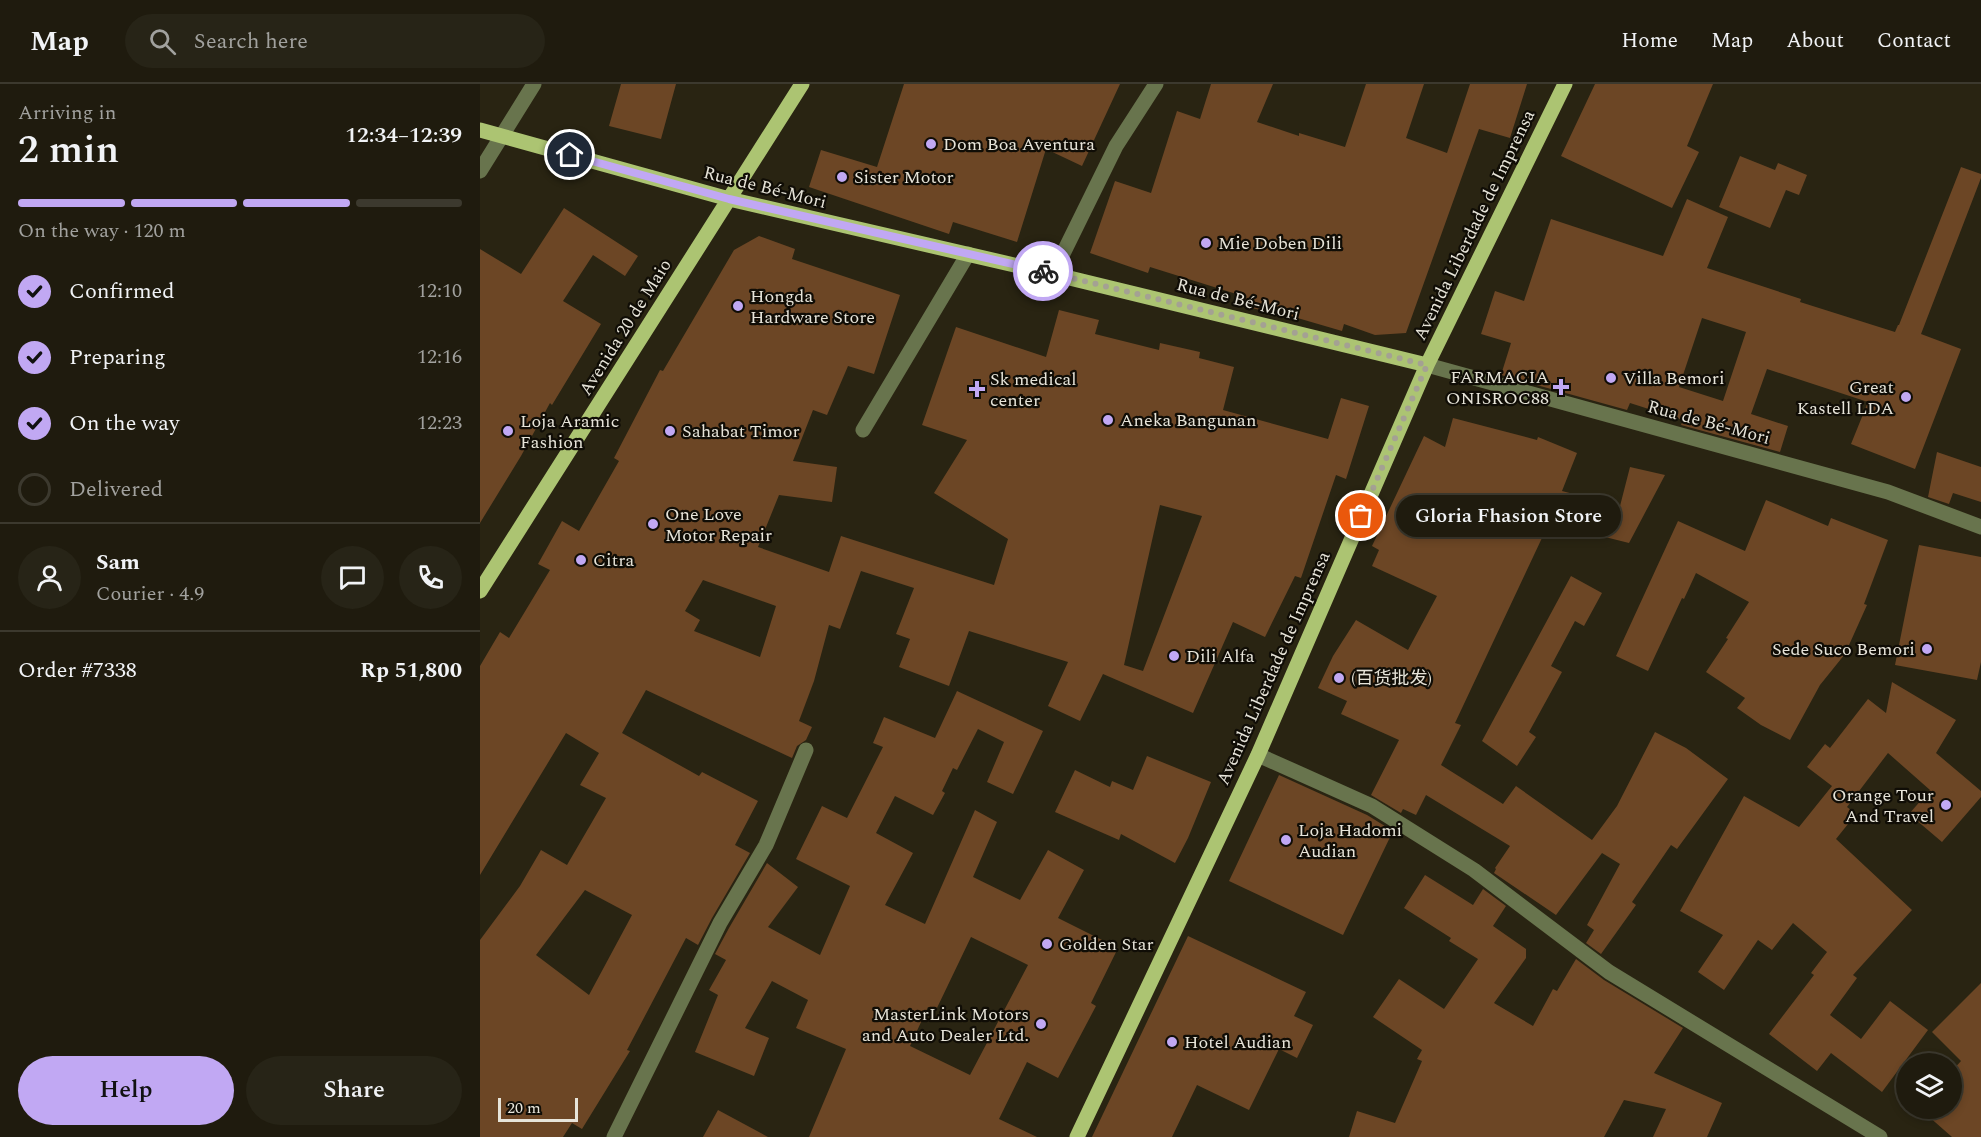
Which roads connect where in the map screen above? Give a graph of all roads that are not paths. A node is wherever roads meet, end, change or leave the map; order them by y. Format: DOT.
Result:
graph roads {
  1 [pos="534,84"];
  2 [pos="802,84"];
  3 [pos="1156,84"];
  4 [pos="1564,84"];
  5 [pos="480,130"];
  6 [pos="502,136"];
  7 [pos="480,171"];
  8 [pos="729,199"];
  9 [pos="968,254"];
  10 [pos="1053,274"];
  11 [pos="1427,365"];
  12 [pos="862,430"];
  13 [pos="1981,527"];
  14 [pos="480,591"];
  15 [pos="806,750"];
  16 [pos="1258,755"];
  17 [pos="614,1137"];
  18 [pos="1077,1137"];
  19 [pos="1880,1137"];
  1 -- 6 [label="street"];
  2 -- 8 [label="main road, Avenida 20 de Maio"];
  3 -- 10 [label="street"];
  4 -- 11 [label="main road, Avenida Liberdade de Imprensa"];
  5 -- 6 [label="main road, Rua de Bé-Mori"];
  6 -- 7 [label="street"];
  6 -- 8 [label="main road, Rua de Bé-Mori"];
  8 -- 9 [label="main road, Rua de Bé-Mori"];
  8 -- 14 [label="main road, Avenida 20 de Maio"];
  9 -- 10 [label="main road, Rua de Bé-Mori"];
  9 -- 12 [label="street"];
  10 -- 11 [label="main road, Rua de Bé-Mori"];
  11 -- 13 [label="street, Rua de Bé-Mori"];
  11 -- 16 [label="main road, Avenida Liberdade de Imprensa"];
  15 -- 17 [label="street"];
  16 -- 18 [label="main road, Avenida Liberdade de Imprensa"];
  16 -- 19 [label="street"];
}
